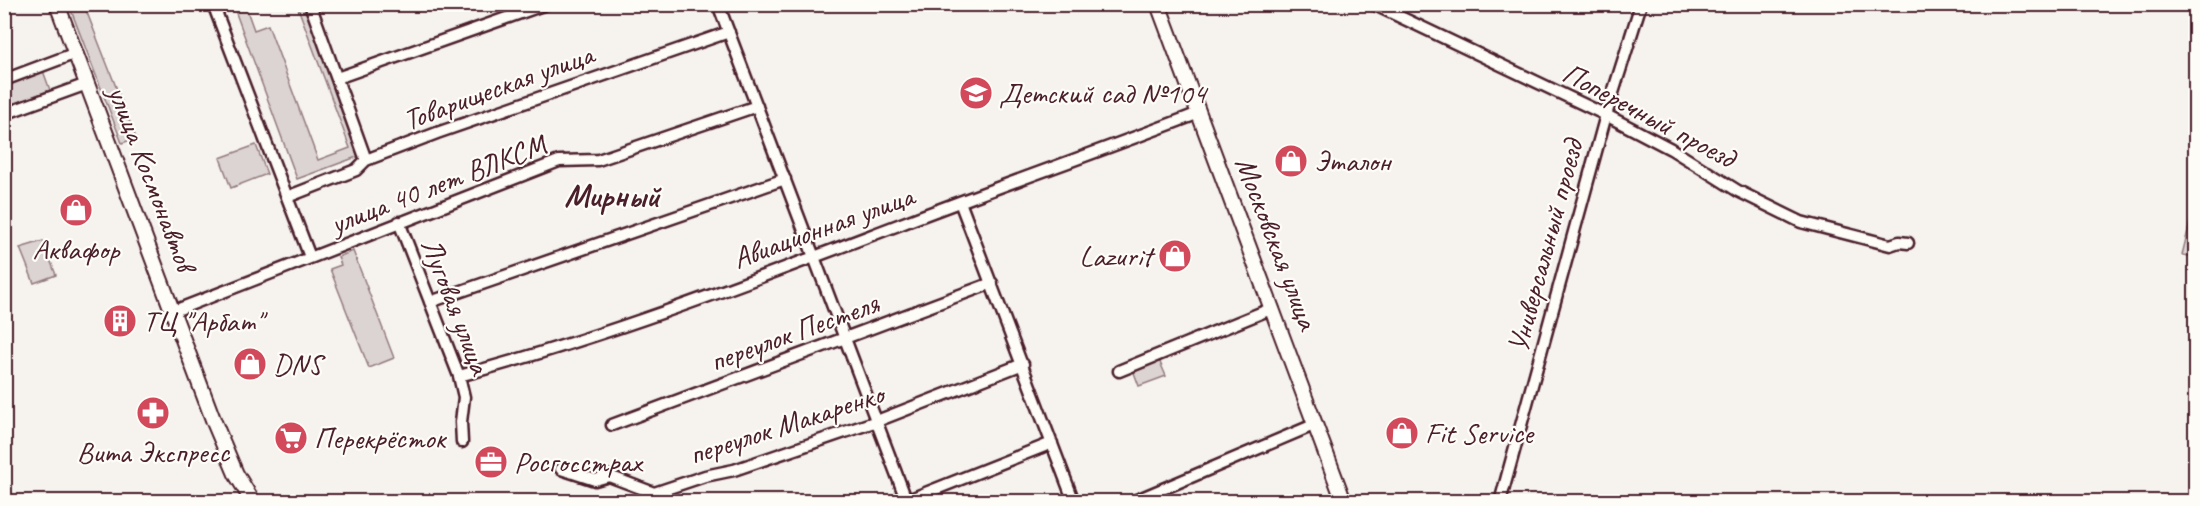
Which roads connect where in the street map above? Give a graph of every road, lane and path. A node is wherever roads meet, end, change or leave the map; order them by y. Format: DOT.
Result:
graph roads {
  1 [pos="57,4"];
  2 [pos="213,4"];
  3 [pos="310,4"];
  4 [pos="546,4"];
  5 [pos="718,4"];
  6 [pos="1158,4"];
  7 [pos="1373,4"];
  8 [pos="1641,4"];
  9 [pos="729,32"];
  10 [pos="76,53"];
  11 [pos="337,78"];
  12 [pos="4,80"];
  13 [pos="87,84"];
  14 [pos="757,106"];
  15 [pos="1199,113"];
  16 [pos="4,114"];
  17 [pos="1605,115"];
  18 [pos="366,160"];
  19 [pos="785,179"];
  20 [pos="287,197"];
  21 [pos="960,202"];
  22 [pos="399,222"];
  23 [pos="1908,243"];
  24 [pos="310,257"];
  25 [pos="814,257"];
  26 [pos="992,284"];
  27 [pos="430,303"];
  28 [pos="1273,308"];
  29 [pos="174,311"];
  30 [pos="845,338"];
  31 [pos="1023,364"];
  32 [pos="1119,371"];
  33 [pos="459,376"];
  34 [pos="877,421"];
  35 [pos="1316,424"];
  36 [pos="612,425"];
  37 [pos="462,442"];
  38 [pos="1052,443"];
  39 [pos="561,468"];
  40 [pos="253,501"];
  41 [pos="906,501"];
  42 [pos="1074,501"];
  43 [pos="1132,501"];
  44 [pos="1344,501"];
  45 [pos="1500,501"];
  1 -- 10 [label="main road, улица Космонавтов"];
  2 -- 20 [label="street"];
  3 -- 11 [label="street"];
  4 -- 11 [label="street"];
  5 -- 9 [label="street"];
  6 -- 15 [label="main road, Московская улица"];
  7 -- 17 [label="street, Поперечный проезд"];
  8 -- 17 [label="street, Универсальный проезд"];
  9 -- 14 [label="street"];
  9 -- 18 [label="street, Товарищеская улица"];
  10 -- 12 [label="street"];
  10 -- 13 [label="main road, улица Космонавтов"];
  11 -- 18 [label="street"];
  13 -- 16 [label="street"];
  13 -- 29 [label="main road, улица Космонавтов"];
  14 -- 19 [label="street"];
  14 -- 22 [label="street, улица 40 лет ВЛКСМ"];
  15 -- 21 [label="street, Авиационная улица"];
  15 -- 28 [label="main road, Московская улица"];
  17 -- 23 [label="street, Поперечный проезд"];
  17 -- 45 [label="street, Универсальный проезд"];
  18 -- 20 [label="street, Товарищеская улица"];
  19 -- 25 [label="street"];
  19 -- 27 [label="street"];
  20 -- 24 [label="street"];
  21 -- 25 [label="street, Авиационная улица"];
  21 -- 26 [label="street"];
  22 -- 24 [label="street, улица 40 лет ВЛКСМ"];
  22 -- 27 [label="street, Луговая улица"];
  24 -- 29 [label="street, улица 40 лет ВЛКСМ"];
  25 -- 30 [label="street"];
  25 -- 33 [label="street, Авиационная улица"];
  26 -- 30 [label="street, переулок Пестеля"];
  26 -- 31 [label="street"];
  27 -- 33 [label="street, Луговая улица"];
  28 -- 32 [label="street"];
  28 -- 35 [label="main road, Московская улица"];
  29 -- 40 [label="main road, улица Космонавтов"];
  30 -- 34 [label="street"];
  30 -- 36 [label="street, переулок Пестеля"];
  31 -- 34 [label="street, переулок Макаренко"];
  31 -- 38 [label="street"];
  33 -- 37 [label="street, Луговая улица"];
  34 -- 39 [label="street, переулок Макаренко"];
  34 -- 41 [label="street"];
  35 -- 43 [label="street"];
  35 -- 44 [label="main road, Московская улица"];
  38 -- 41 [label="street"];
  38 -- 42 [label="street"];
}
